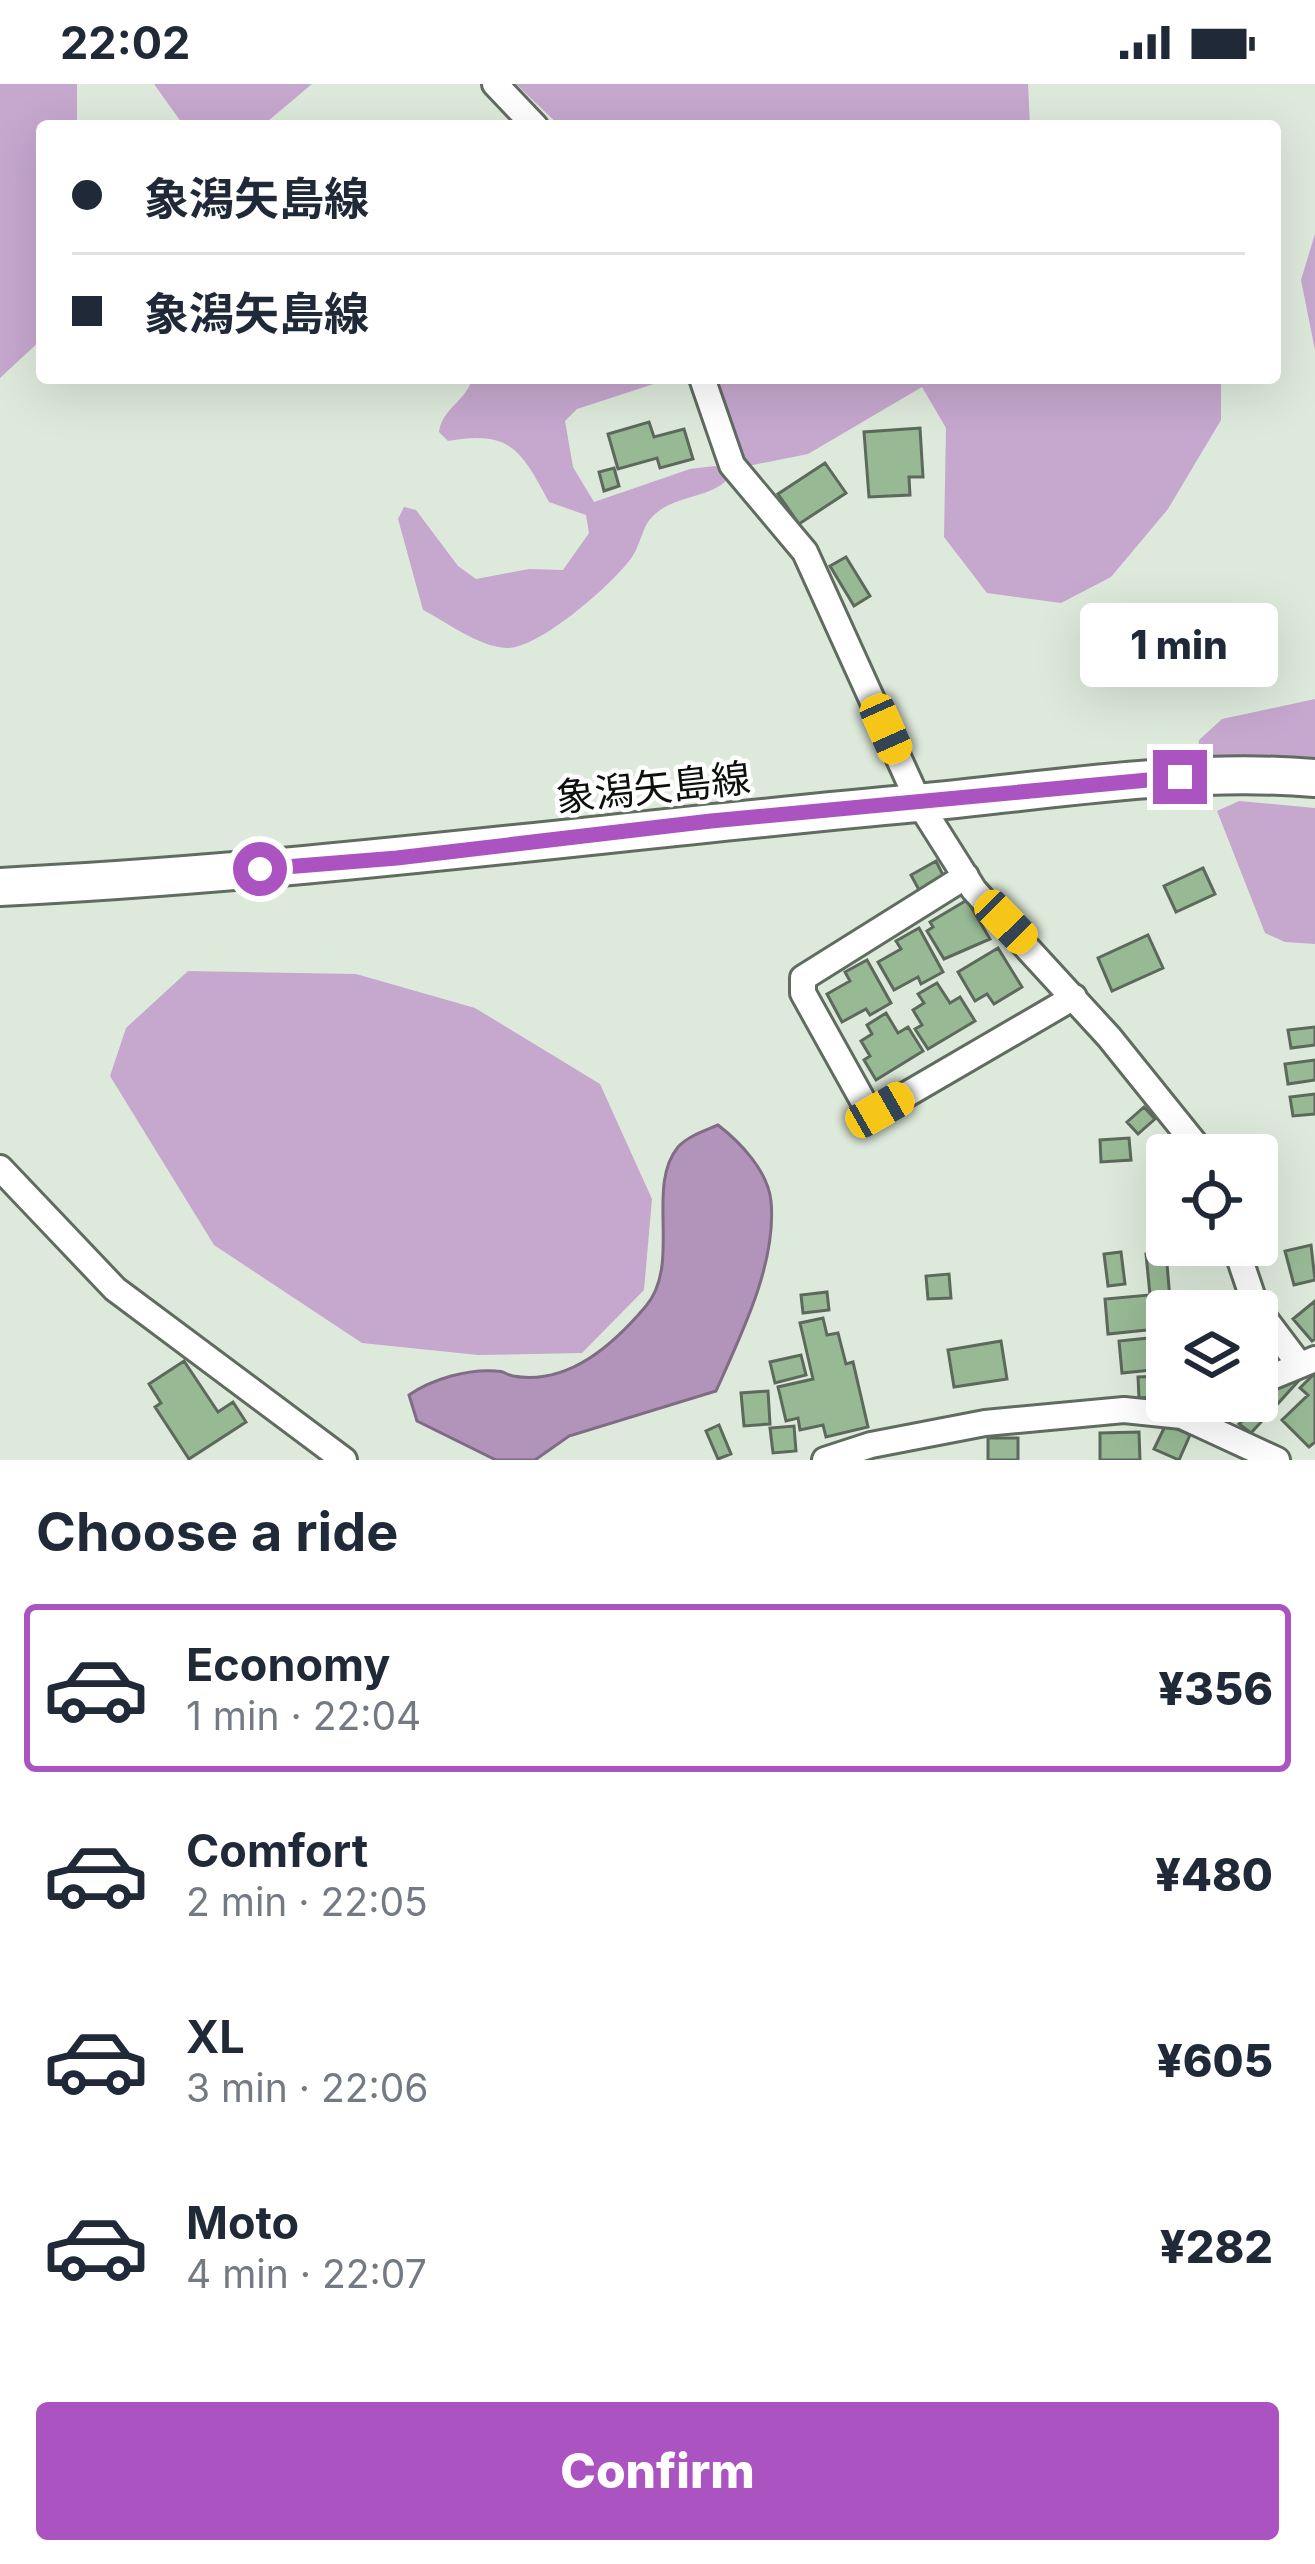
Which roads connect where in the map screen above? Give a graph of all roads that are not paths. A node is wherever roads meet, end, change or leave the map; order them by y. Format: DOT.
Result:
graph roads {
  1 [pos="495,84"];
  2 [pos="529,120"];
  3 [pos="704,384"];
  4 [pos="1315,778"];
  5 [pos="919,803"];
  6 [pos="966,876"];
  7 [pos="0,886"];
  8 [pos="1074,998"];
  9 [pos="1187,1134"];
  10 [pos="0,1168"];
  11 [pos="1242,1266"];
  12 [pos="1307,1362"];
  13 [pos="1278,1374"];
  14 [pos="1146,1412"];
  15 [pos="1195,1422"];
  16 [pos="344,1460"];
  17 [pos="825,1460"];
  18 [pos="1277,1460"];
  1 -- 2 [label="street"];
  3 -- 5 [label="street"];
  4 -- 5 [label="main road, 象潟矢島線"];
  5 -- 6 [label="street"];
  5 -- 7 [label="main road, 象潟矢島線"];
  6 -- 8 [label="street"];
  6 -- 8 [label="street"];
  8 -- 9 [label="street"];
  10 -- 16 [label="street"];
  11 -- 12 [label="street"];
  12 -- 13 [label="street"];
  14 -- 17 [label="street"];
  15 -- 18 [label="street"];
}
